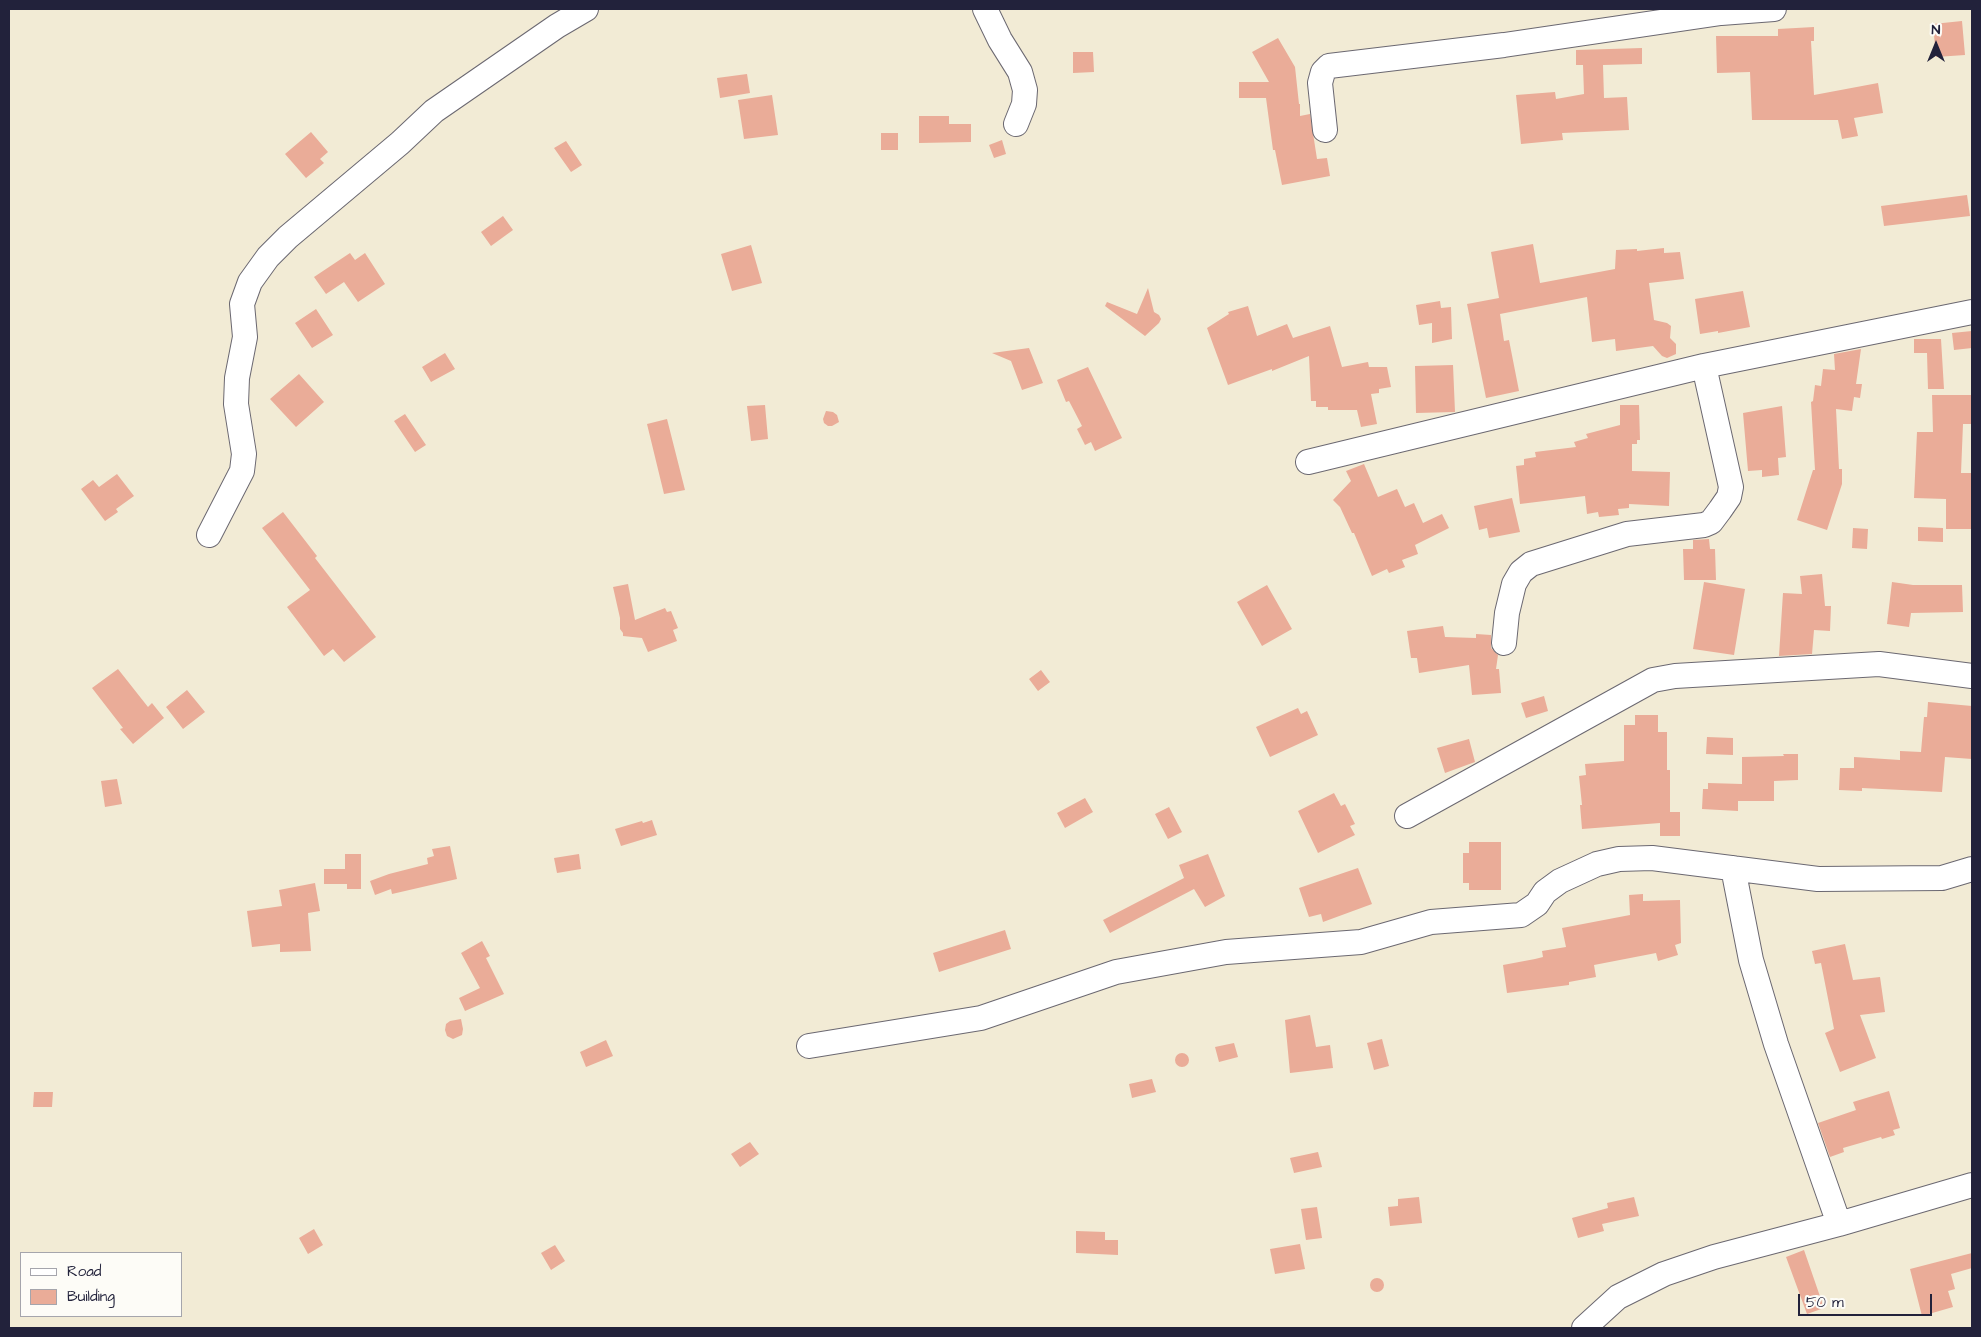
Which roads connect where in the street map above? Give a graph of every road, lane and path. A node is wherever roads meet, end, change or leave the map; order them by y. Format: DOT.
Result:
graph roads {
  1 [pos="586,9"];
  2 [pos="985,9"];
  3 [pos="1774,9"];
  4 [pos="1016,124"];
  5 [pos="1325,130"];
  6 [pos="1972,312"];
  7 [pos="1704,366"];
  8 [pos="1308,462"];
  9 [pos="209,535"];
  10 [pos="1504,643"];
  11 [pos="1972,676"];
  12 [pos="1407,816"];
  13 [pos="1733,868"];
  14 [pos="1972,869"];
  15 [pos="809,1046"];
  16 [pos="1972,1185"];
  17 [pos="1839,1224"];
  18 [pos="1584,1328"];
  1 -- 9 [label="street"];
  2 -- 4 [label="street"];
  3 -- 5 [label="street"];
  6 -- 7 [label="street"];
  7 -- 8 [label="street"];
  7 -- 10 [label="street"];
  11 -- 12 [label="street"];
  13 -- 14 [label="street"];
  13 -- 15 [label="street"];
  13 -- 17 [label="street"];
  16 -- 17 [label="street"];
  17 -- 18 [label="street"];
}
